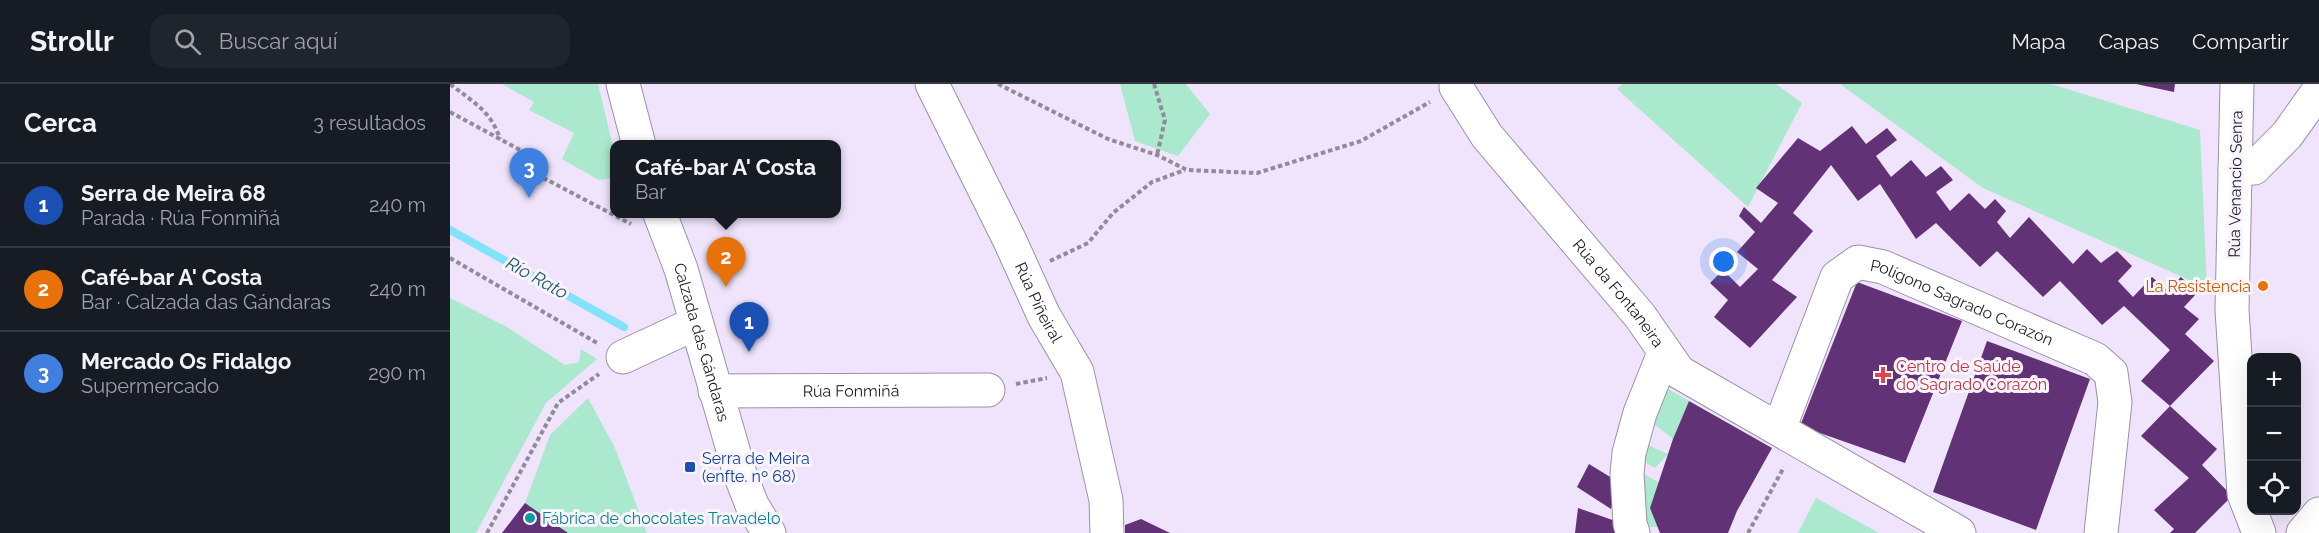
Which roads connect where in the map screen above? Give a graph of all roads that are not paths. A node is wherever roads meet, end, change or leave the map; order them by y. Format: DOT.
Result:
graph roads {
  1 [pos="624,84"];
  2 [pos="932,84"];
  3 [pos="2237,84"];
  4 [pos="1457,85"];
  5 [pos="2319,90"];
  6 [pos="638,140"];
  7 [pos="2235,169"];
  8 [pos="650,221"];
  9 [pos="696,323"];
  10 [pos="1664,353"];
  11 [pos="623,357"];
  12 [pos="988,390"];
  13 [pos="715,391"];
  14 [pos="1779,429"];
  15 [pos="2319,514"];
  16 [pos="769,533"];
  17 [pos="1107,533"];
  18 [pos="1633,533"];
  19 [pos="1959,533"];
  20 [pos="2100,533"];
  21 [pos="2259,533"];
  22 [pos="2303,533"];
  1 -- 6 [label="street"];
  2 -- 17 [label="street, Rúa Piñeiral"];
  3 -- 7 [label="street, Rúa Venancio Senra"];
  4 -- 10 [label="street, Rúa da Fontaneira"];
  5 -- 7 [label="street"];
  7 -- 21 [label="street, Rúa Venancio Senra"];
  8 -- 9 [label="street, Calzada das Gándaras"];
  9 -- 11 [label="street"];
  9 -- 13 [label="street, Calzada das Gándaras"];
  10 -- 14 [label="street"];
  10 -- 18 [label="street, Rúa da Fontaneira"];
  12 -- 13 [label="street, Rúa Fonmiñá"];
  13 -- 16 [label="street, Calzada das Gándaras"];
  14 -- 19 [label="street"];
  14 -- 20 [label="street, Polígono Sagrado Corazón"];
  15 -- 22 [label="street"];
}
